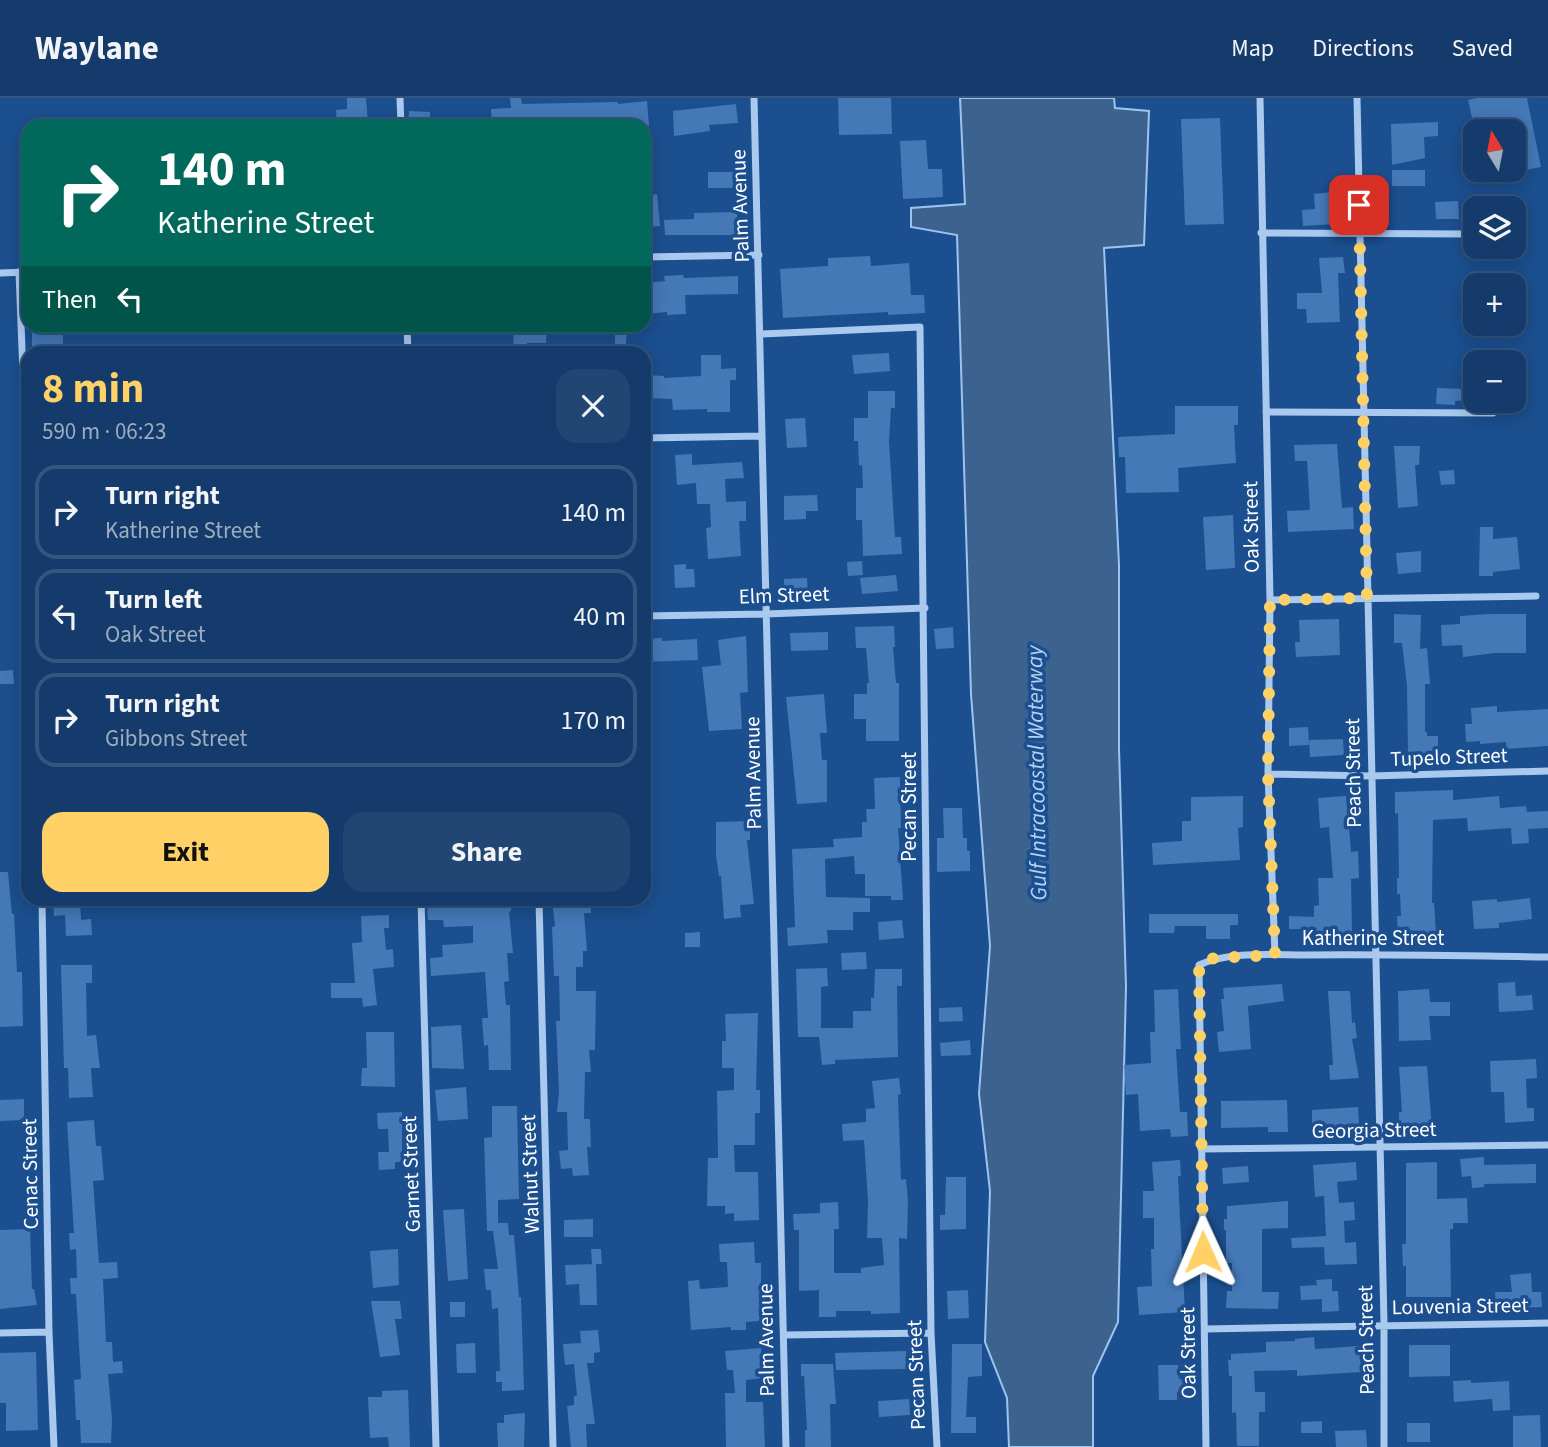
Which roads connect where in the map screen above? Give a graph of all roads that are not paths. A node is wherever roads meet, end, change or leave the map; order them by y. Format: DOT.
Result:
graph roads {
  1 [pos="400,98"];
  2 [pos="754,98"];
  3 [pos="1260,98"];
  4 [pos="1357,98"];
  5 [pos="401,119"];
  6 [pos="1359,232"];
  7 [pos="1262,233"];
  8 [pos="1463,234"];
  9 [pos="760,255"];
  10 [pos="651,257"];
  11 [pos="21,272"];
  12 [pos="0,273"];
  13 [pos="761,334"];
  14 [pos="1266,412"];
  15 [pos="1363,412"];
  16 [pos="1463,413"];
  17 [pos="762,436"];
  18 [pos="651,438"];
  19 [pos="1536,596"];
  20 [pos="1367,598"];
  21 [pos="1270,600"];
  22 [pos="925,608"];
  23 [pos="766,614"];
  24 [pos="651,616"];
  25 [pos="1548,771"];
  26 [pos="1268,774"];
  27 [pos="1371,776"];
  28 [pos="42,906"];
  29 [pos="421,906"];
  30 [pos="539,906"];
  31 [pos="1375,954"];
  32 [pos="1275,955"];
  33 [pos="1548,957"];
  34 [pos="1199,965"];
  35 [pos="1548,1145"];
  36 [pos="1379,1147"];
  37 [pos="1201,1149"];
  38 [pos="1548,1323"];
  39 [pos="1384,1324"];
  40 [pos="1205,1329"];
  41 [pos="49,1332"];
  42 [pos="0,1333"];
  43 [pos="931,1333"];
  44 [pos="784,1335"];
  45 [pos="54,1447"];
  46 [pos="436,1447"];
  47 [pos="553,1447"];
  48 [pos="786,1447"];
  49 [pos="937,1447"];
  50 [pos="1206,1447"];
  51 [pos="1384,1447"];
  1 -- 5 [label="street"];
  2 -- 9 [label="street, Palm Avenue"];
  3 -- 7 [label="street, Oak Street"];
  4 -- 6 [label="street, Peach Street"];
  6 -- 7 [label="street"];
  6 -- 8 [label="street"];
  6 -- 15 [label="street, Peach Street"];
  7 -- 14 [label="street, Oak Street"];
  9 -- 10 [label="street"];
  9 -- 13 [label="street, Palm Avenue"];
  11 -- 12 [label="street"];
  13 -- 17 [label="street, Palm Avenue"];
  13 -- 22 [label="street, Pecan Street"];
  14 -- 15 [label="street"];
  14 -- 21 [label="street, Oak Street"];
  15 -- 16 [label="street"];
  15 -- 20 [label="street, Peach Street"];
  17 -- 18 [label="street"];
  17 -- 23 [label="street, Palm Avenue"];
  19 -- 20 [label="street"];
  20 -- 21 [label="street"];
  20 -- 27 [label="street, Peach Street"];
  21 -- 26 [label="street, Oak Street"];
  22 -- 23 [label="street, Elm Street"];
  22 -- 43 [label="street, Pecan Street"];
  23 -- 24 [label="street, Elm Street"];
  23 -- 44 [label="street, Palm Avenue"];
  25 -- 27 [label="street, Tupelo Street"];
  26 -- 27 [label="street, Tupelo Street"];
  26 -- 32 [label="street, Oak Street"];
  27 -- 31 [label="street, Peach Street"];
  28 -- 41 [label="street, Cenac Street"];
  29 -- 46 [label="street, Garnet Street"];
  30 -- 47 [label="street, Walnut Street"];
  31 -- 32 [label="street, Katherine Street"];
  31 -- 33 [label="street, Katherine Street"];
  31 -- 36 [label="street, Peach Street"];
  32 -- 34 [label="street, Katherine Street"];
  34 -- 37 [label="street, Oak Street"];
  35 -- 36 [label="street, Georgia Street"];
  36 -- 37 [label="street, Georgia Street"];
  36 -- 39 [label="street, Peach Street"];
  37 -- 40 [label="street, Oak Street"];
  38 -- 39 [label="street, Louvenia Street"];
  39 -- 40 [label="street, Louvenia Street"];
  39 -- 51 [label="street, Peach Street"];
  40 -- 50 [label="street, Oak Street"];
  41 -- 42 [label="street"];
  41 -- 45 [label="street, Cenac Street"];
  43 -- 44 [label="street"];
  43 -- 49 [label="street, Pecan Street"];
  44 -- 48 [label="street, Palm Avenue"];
}
